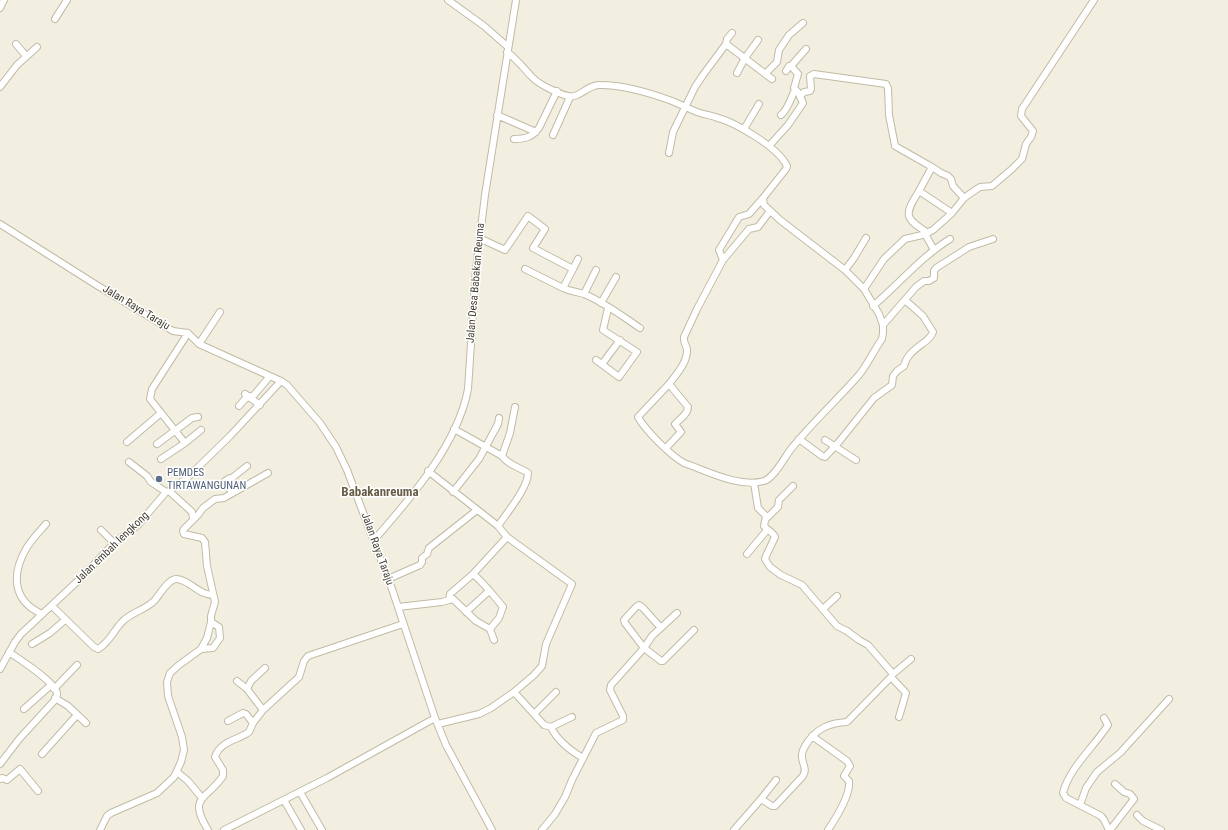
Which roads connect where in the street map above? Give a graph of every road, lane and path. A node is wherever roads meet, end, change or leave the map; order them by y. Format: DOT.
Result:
graph roads {
  1 [pos="4,0"];
  2 [pos="67,0"];
  3 [pos="448,0"];
  4 [pos="516,0"];
  5 [pos="1094,0"];
  6 [pos="0,8"];
  7 [pos="55,19"];
  8 [pos="803,23"];
  9 [pos="732,33"];
  10 [pos="758,40"];
  11 [pos="16,44"];
  12 [pos="726,44"];
  13 [pos="37,47"];
  14 [pos="508,49"];
  15 [pos="806,49"];
  16 [pos="26,56"];
  17 [pos="745,58"];
  18 [pos="791,66"];
  19 [pos="786,71"];
  20 [pos="736,73"];
  21 [pos="765,74"];
  22 [pos="772,79"];
  23 [pos="0,87"];
  24 [pos="796,90"];
  25 [pos="557,91"];
  26 [pos="570,97"];
  27 [pos="800,98"];
  28 [pos="758,104"];
  29 [pos="685,106"];
  30 [pos="497,115"];
  31 [pos="781,115"];
  32 [pos="744,130"];
  33 [pos="536,132"];
  34 [pos="553,135"];
  35 [pos="514,139"];
  36 [pos="769,146"];
  37 [pos="669,153"];
  38 [pos="932,167"];
  39 [pos="919,191"];
  40 [pos="763,198"];
  41 [pos="964,198"];
  42 [pos="770,211"];
  43 [pos="952,213"];
  44 [pos="0,224"];
  45 [pos="927,234"];
  46 [pos="479,238"];
  47 [pos="866,238"];
  48 [pos="950,238"];
  49 [pos="993,239"];
  50 [pos="934,250"];
  51 [pos="578,259"];
  52 [pos="723,260"];
  53 [pos="525,269"];
  54 [pos="573,269"];
  55 [pos="596,270"];
  56 [pos="845,270"];
  57 [pos="616,277"];
  58 [pos="563,288"];
  59 [pos="864,289"];
  60 [pos="584,294"];
  61 [pos="905,300"];
  62 [pos="601,303"];
  63 [pos="873,306"];
  64 [pos="608,308"];
  65 [pos="220,312"];
  66 [pos="883,325"];
  67 [pos="640,328"];
  68 [pos="188,333"];
  69 [pos="620,340"];
  70 [pos="199,344"];
  71 [pos="596,360"];
  72 [pos="602,364"];
  73 [pos="270,376"];
  74 [pos="281,382"];
  75 [pos="669,384"];
  76 [pos="248,395"];
  77 [pos="260,405"];
  78 [pos="239,406"];
  79 [pos="515,407"];
  80 [pos="161,413"];
  81 [pos="198,417"];
  82 [pos="499,418"];
  83 [pos="454,429"];
  84 [pos="201,430"];
  85 [pos="176,431"];
  86 [pos="799,439"];
  87 [pos="825,440"];
  88 [pos="127,442"];
  89 [pos="185,443"];
  90 [pos="157,444"];
  91 [pos="835,447"];
  92 [pos="486,448"];
  93 [pos="666,448"];
  94 [pos="502,456"];
  95 [pos="161,458"];
  96 [pos="856,460"];
  97 [pos="129,462"];
  98 [pos="247,466"];
  99 [pos="428,471"];
  100 [pos="268,473"];
  101 [pos="754,483"];
  102 [pos="793,486"];
  103 [pos="167,492"];
  104 [pos="453,492"];
  105 [pos="232,493"];
  106 [pos="477,510"];
  107 [pos="766,518"];
  108 [pos="193,519"];
  109 [pos="46,524"];
  110 [pos="498,526"];
  111 [pos="101,530"];
  112 [pos="767,530"];
  113 [pos="507,537"];
  114 [pos="374,540"];
  115 [pos="114,543"];
  116 [pos="746,554"];
  117 [pos="473,574"];
  118 [pos="388,579"];
  119 [pos="489,591"];
  120 [pos="213,595"];
  121 [pos="837,596"];
  122 [pos="449,600"];
  123 [pos="52,606"];
  124 [pos="398,607"];
  125 [pos="823,609"];
  126 [pos="466,612"];
  127 [pos="677,613"];
  128 [pos="42,614"];
  129 [pos="65,620"];
  130 [pos="211,622"];
  131 [pos="403,624"];
  132 [pos="661,628"];
  133 [pos="490,629"];
  134 [pos="694,630"];
  135 [pos="494,640"];
  136 [pos="32,644"];
  137 [pos="644,648"];
  138 [pos="201,649"];
  139 [pos="9,652"];
  140 [pos="911,659"];
  141 [pos="77,665"];
  142 [pos="265,668"];
  143 [pos="0,669"];
  144 [pos="892,675"];
  145 [pos="238,681"];
  146 [pos="53,687"];
  147 [pos="247,689"];
  148 [pos="514,692"];
  149 [pos="556,692"];
  150 [pos="55,698"];
  151 [pos="1169,699"];
  152 [pos="24,709"];
  153 [pos="263,710"];
  154 [pos="534,714"];
  155 [pos="77,715"];
  156 [pos="572,717"];
  157 [pos="899,717"];
  158 [pos="1104,718"];
  159 [pos="228,721"];
  160 [pos="436,721"];
  161 [pos="86,723"];
  162 [pos="253,723"];
  163 [pos="551,727"];
  164 [pos="812,736"];
  165 [pos="42,754"];
  166 [pos="583,758"];
  167 [pos="0,764"];
  168 [pos="177,772"];
  169 [pos="0,779"];
  170 [pos="776,780"];
  171 [pos="1115,784"];
  172 [pos="38,791"];
  173 [pos="300,792"];
  174 [pos="202,798"];
  175 [pos="761,799"];
  176 [pos="284,800"];
  177 [pos="1080,805"];
  178 [pos="1137,815"];
  179 [pos="100,830"];
  180 [pos="208,830"];
  181 [pos="224,830"];
  182 [pos="301,830"];
  183 [pos="322,830"];
  184 [pos="492,830"];
  185 [pos="542,830"];
  186 [pos="734,830"];
  187 [pos="828,830"];
  188 [pos="1110,830"];
  189 [pos="1161,830"];
  1 -- 6 [label="street"];
  2 -- 7 [label="street"];
  3 -- 14 [label="street"];
  4 -- 14 [label="street, Jalan Desa Babakan Reuma"];
  5 -- 41 [label="street"];
  8 -- 21 [label="street"];
  9 -- 12 [label="street"];
  10 -- 17 [label="street"];
  11 -- 16 [label="street"];
  12 -- 17 [label="street"];
  12 -- 29 [label="street"];
  13 -- 16 [label="street"];
  14 -- 25 [label="street"];
  14 -- 30 [label="street, Jalan Desa Babakan Reuma"];
  15 -- 18 [label="street"];
  16 -- 23 [label="street"];
  17 -- 20 [label="street"];
  17 -- 21 [label="street"];
  18 -- 19 [label="street"];
  18 -- 24 [label="street"];
  21 -- 22 [label="street"];
  24 -- 27 [label="street"];
  24 -- 31 [label="street"];
  25 -- 26 [label="street"];
  25 -- 33 [label="street"];
  26 -- 29 [label="street"];
  26 -- 34 [label="street"];
  27 -- 36 [label="street"];
  27 -- 38 [label="street"];
  28 -- 32 [label="street"];
  29 -- 32 [label="street"];
  29 -- 37 [label="street"];
  30 -- 33 [label="street"];
  30 -- 46 [label="street, Jalan Desa Babakan Reuma"];
  32 -- 36 [label="street"];
  33 -- 35 [label="street"];
  36 -- 40 [label="street"];
  38 -- 39 [label="street"];
  38 -- 41 [label="street"];
  39 -- 43 [label="street"];
  39 -- 45 [label="street"];
  40 -- 42 [label="street"];
  40 -- 52 [label="street"];
  41 -- 43 [label="street"];
  42 -- 52 [label="street"];
  42 -- 56 [label="street"];
  43 -- 45 [label="street"];
  44 -- 68 [label="street, Jalan Raya Taraju"];
  45 -- 50 [label="street"];
  45 -- 59 [label="street"];
  46 -- 54 [label="street"];
  46 -- 83 [label="street, Jalan Desa Babakan Reuma"];
  47 -- 56 [label="street"];
  48 -- 50 [label="street"];
  49 -- 61 [label="street"];
  50 -- 63 [label="street"];
  51 -- 54 [label="street"];
  52 -- 75 [label="street"];
  53 -- 58 [label="street"];
  54 -- 58 [label="street"];
  55 -- 60 [label="street"];
  56 -- 59 [label="street"];
  57 -- 62 [label="street"];
  58 -- 60 [label="street"];
  59 -- 63 [label="street"];
  60 -- 62 [label="street"];
  61 -- 66 [label="street"];
  61 -- 91 [label="street"];
  62 -- 64 [label="street"];
  63 -- 66 [label="street"];
  64 -- 67 [label="street"];
  64 -- 69 [label="street"];
  65 -- 70 [label="street"];
  66 -- 86 [label="street"];
  68 -- 70 [label="street, Jalan Raya Taraju"];
  68 -- 80 [label="street"];
  69 -- 72 [label="street"];
  69 -- 72 [label="street"];
  70 -- 73 [label="street, Jalan Raya Taraju"];
  71 -- 72 [label="street"];
  73 -- 74 [label="street, Jalan Raya Taraju"];
  73 -- 76 [label="street"];
  74 -- 77 [label="street, Jalan embah lengkong"];
  74 -- 114 [label="street, Jalan Raya Taraju"];
  75 -- 93 [label="street"];
  75 -- 93 [label="street"];
  76 -- 77 [label="street"];
  76 -- 78 [label="street"];
  77 -- 103 [label="street, Jalan embah lengkong"];
  79 -- 94 [label="street"];
  80 -- 85 [label="street"];
  80 -- 88 [label="street"];
  81 -- 85 [label="street"];
  82 -- 92 [label="street"];
  83 -- 92 [label="street"];
  83 -- 99 [label="street, Jalan Desa Babakan Reuma"];
  84 -- 89 [label="street"];
  85 -- 89 [label="street"];
  85 -- 90 [label="street"];
  86 -- 91 [label="street"];
  86 -- 101 [label="street"];
  87 -- 91 [label="street"];
  89 -- 95 [label="street"];
  91 -- 96 [label="street"];
  92 -- 94 [label="street"];
  92 -- 104 [label="street"];
  93 -- 101 [label="street"];
  94 -- 110 [label="street"];
  97 -- 103 [label="street"];
  98 -- 105 [label="street"];
  99 -- 104 [label="street"];
  99 -- 114 [label="street, Jalan Desa Babakan Reuma"];
  100 -- 105 [label="street"];
  101 -- 107 [label="street"];
  102 -- 107 [label="street"];
  103 -- 108 [label="street"];
  103 -- 115 [label="street, Jalan embah lengkong"];
  104 -- 106 [label="street"];
  105 -- 108 [label="street"];
  106 -- 110 [label="street"];
  106 -- 118 [label="street"];
  107 -- 112 [label="street"];
  108 -- 120 [label="street"];
  109 -- 128 [label="street"];
  110 -- 113 [label="street"];
  111 -- 115 [label="street"];
  112 -- 116 [label="street"];
  112 -- 125 [label="street"];
  113 -- 117 [label="street"];
  113 -- 148 [label="street"];
  114 -- 118 [label="street, Jalan Raya Taraju"];
  115 -- 123 [label="street, Jalan embah lengkong"];
  117 -- 119 [label="street"];
  117 -- 122 [label="street"];
  118 -- 124 [label="street, Jalan Raya Taraju"];
  119 -- 126 [label="street"];
  119 -- 133 [label="street"];
  120 -- 129 [label="street"];
  120 -- 130 [label="street"];
  121 -- 125 [label="street"];
  122 -- 124 [label="street"];
  122 -- 126 [label="street"];
  123 -- 128 [label="street, Jalan embah lengkong"];
  123 -- 129 [label="street"];
  124 -- 131 [label="street, Jalan Raya Taraju"];
  125 -- 144 [label="street"];
  126 -- 133 [label="street"];
  127 -- 132 [label="street"];
  128 -- 139 [label="street, Jalan embah lengkong"];
  129 -- 136 [label="street"];
  130 -- 138 [label="street"];
  130 -- 138 [label="street"];
  131 -- 153 [label="street"];
  131 -- 160 [label="street, Jalan Raya Taraju"];
  132 -- 137 [label="street"];
  132 -- 137 [label="street"];
  133 -- 135 [label="street"];
  134 -- 137 [label="street"];
  137 -- 166 [label="street"];
  138 -- 168 [label="street"];
  139 -- 143 [label="street, Jalan embah lengkong"];
  139 -- 146 [label="street"];
  140 -- 144 [label="street"];
  141 -- 146 [label="street"];
  142 -- 147 [label="street"];
  144 -- 157 [label="street"];
  144 -- 164 [label="street"];
  145 -- 147 [label="street"];
  146 -- 150 [label="street"];
  146 -- 152 [label="street"];
  147 -- 153 [label="street"];
  148 -- 154 [label="street"];
  148 -- 160 [label="street"];
  149 -- 154 [label="street"];
  150 -- 155 [label="street"];
  150 -- 167 [label="street"];
  151 -- 177 [label="street"];
  153 -- 162 [label="street"];
  154 -- 163 [label="street"];
  155 -- 161 [label="street"];
  155 -- 165 [label="street"];
  156 -- 163 [label="street"];
  158 -- 177 [label="street"];
  159 -- 162 [label="street"];
  160 -- 173 [label="street"];
  160 -- 184 [label="street, Jalan Raya Taraju"];
  162 -- 174 [label="street"];
  163 -- 166 [label="street"];
  164 -- 175 [label="street"];
  164 -- 187 [label="street"];
  166 -- 185 [label="street"];
  168 -- 174 [label="street"];
  168 -- 179 [label="street"];
  169 -- 172 [label="street"];
  170 -- 175 [label="street"];
  171 -- 188 [label="street"];
  173 -- 176 [label="street"];
  173 -- 183 [label="street"];
  174 -- 180 [label="street"];
  175 -- 186 [label="street"];
  176 -- 181 [label="street"];
  176 -- 182 [label="street"];
  177 -- 188 [label="street"];
  178 -- 189 [label="street"];
}
